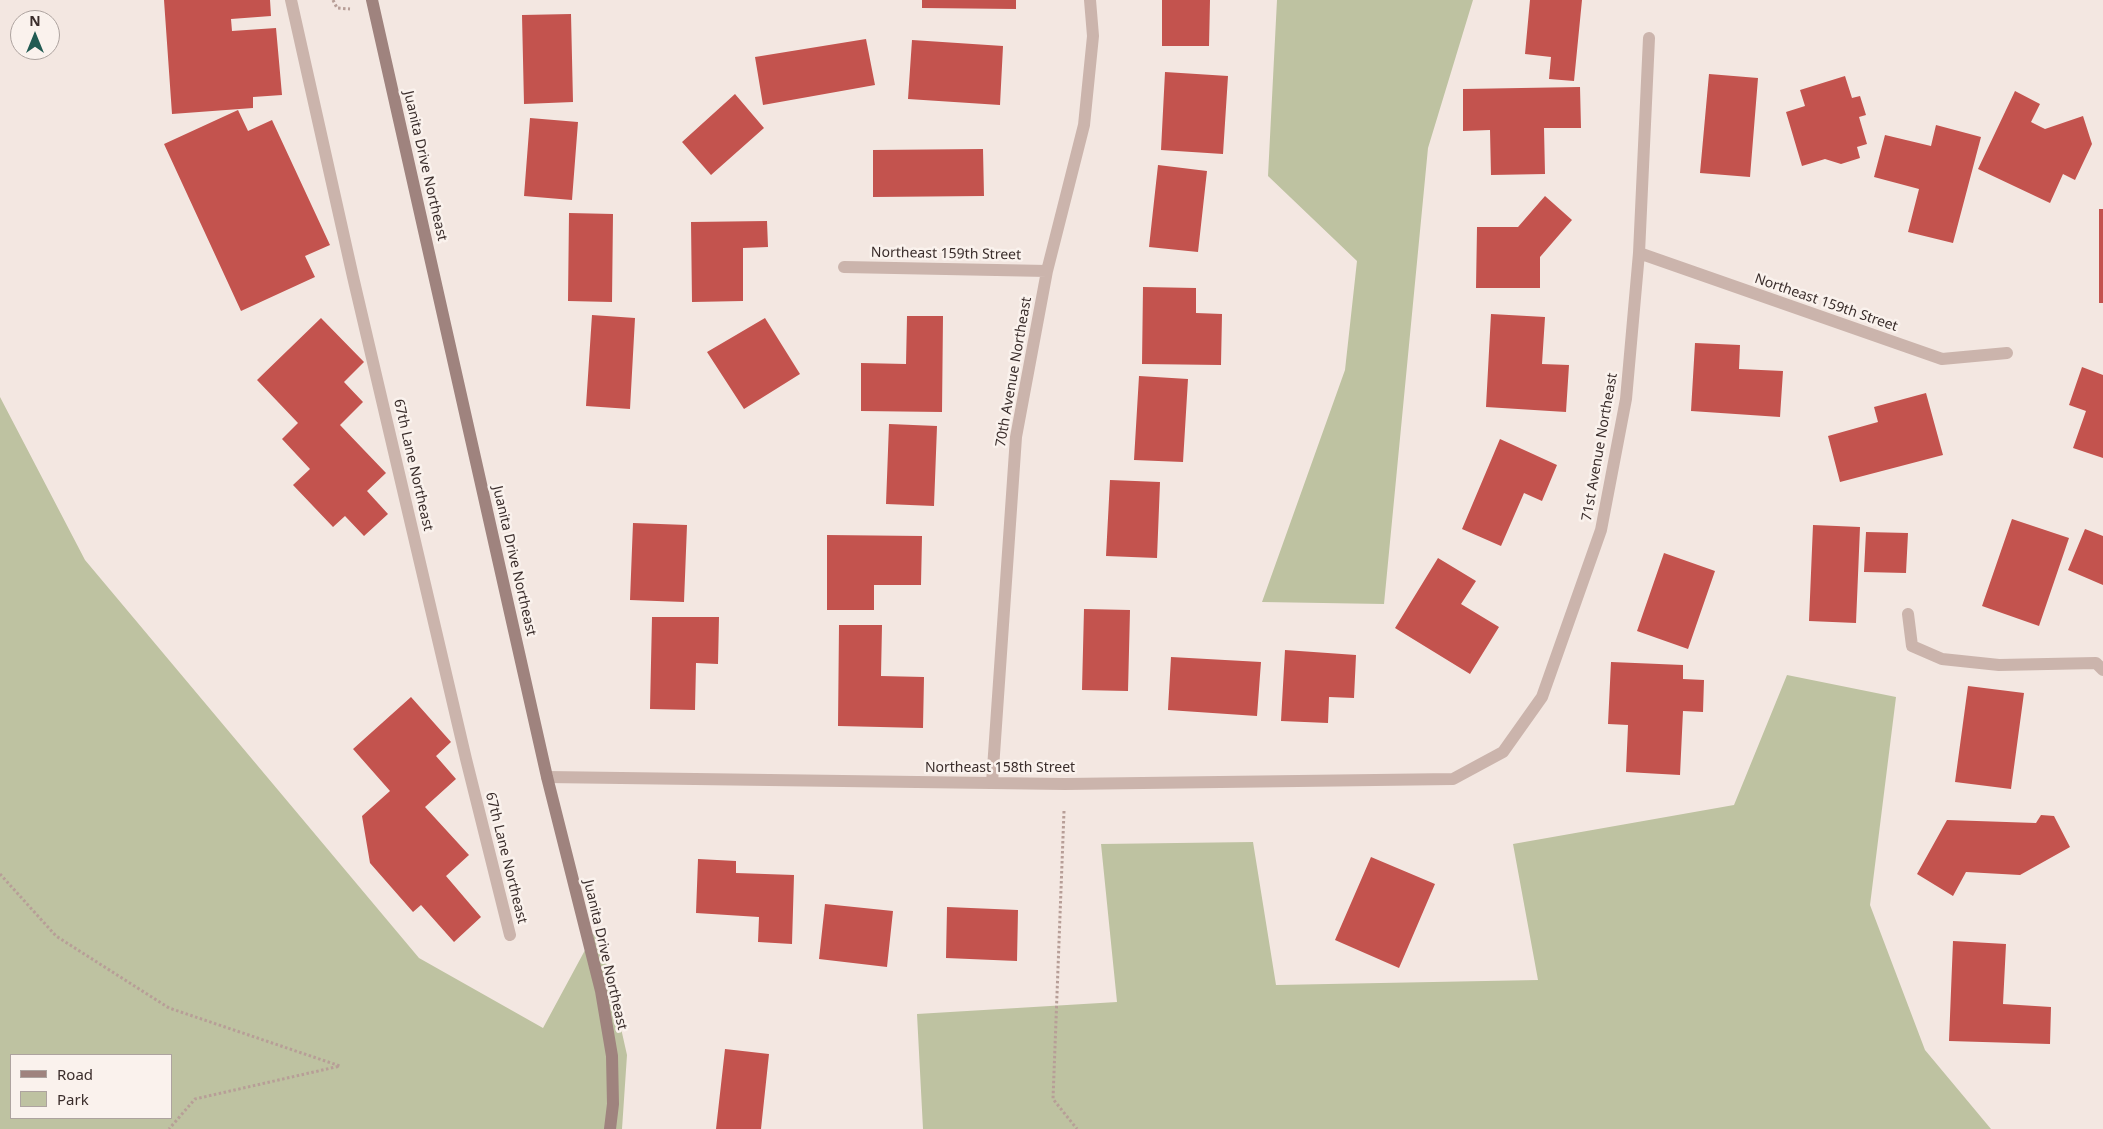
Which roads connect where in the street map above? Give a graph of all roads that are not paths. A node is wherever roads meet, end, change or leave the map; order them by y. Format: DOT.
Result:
graph roads {
  1 [pos="291,0"];
  2 [pos="372,0"];
  3 [pos="1090,0"];
  4 [pos="1649,38"];
  5 [pos="1639,253"];
  6 [pos="844,267"];
  7 [pos="1047,270"];
  8 [pos="2007,353"];
  9 [pos="1908,614"];
  10 [pos="2103,670"];
  11 [pos="548,778"];
  12 [pos="1453,778"];
  13 [pos="992,783"];
  14 [pos="510,935"];
  15 [pos="610,1129"];
  1 -- 14 [label="street, 67th Lane Northeast"];
  2 -- 11 [label="main road, Juanita Drive Northeast"];
  3 -- 7 [label="street, 70th Avenue Northeast"];
  4 -- 5 [label="street, 71st Avenue Northeast"];
  5 -- 8 [label="street, Northeast 159th Street"];
  5 -- 12 [label="street, 71st Avenue Northeast"];
  6 -- 7 [label="street, Northeast 159th Street"];
  7 -- 13 [label="street, 70th Avenue Northeast"];
  9 -- 10 [label="street"];
  11 -- 13 [label="street, Northeast 158th Street"];
  11 -- 15 [label="main road, Juanita Drive Northeast"];
  12 -- 13 [label="street, Northeast 158th Street"];
}
